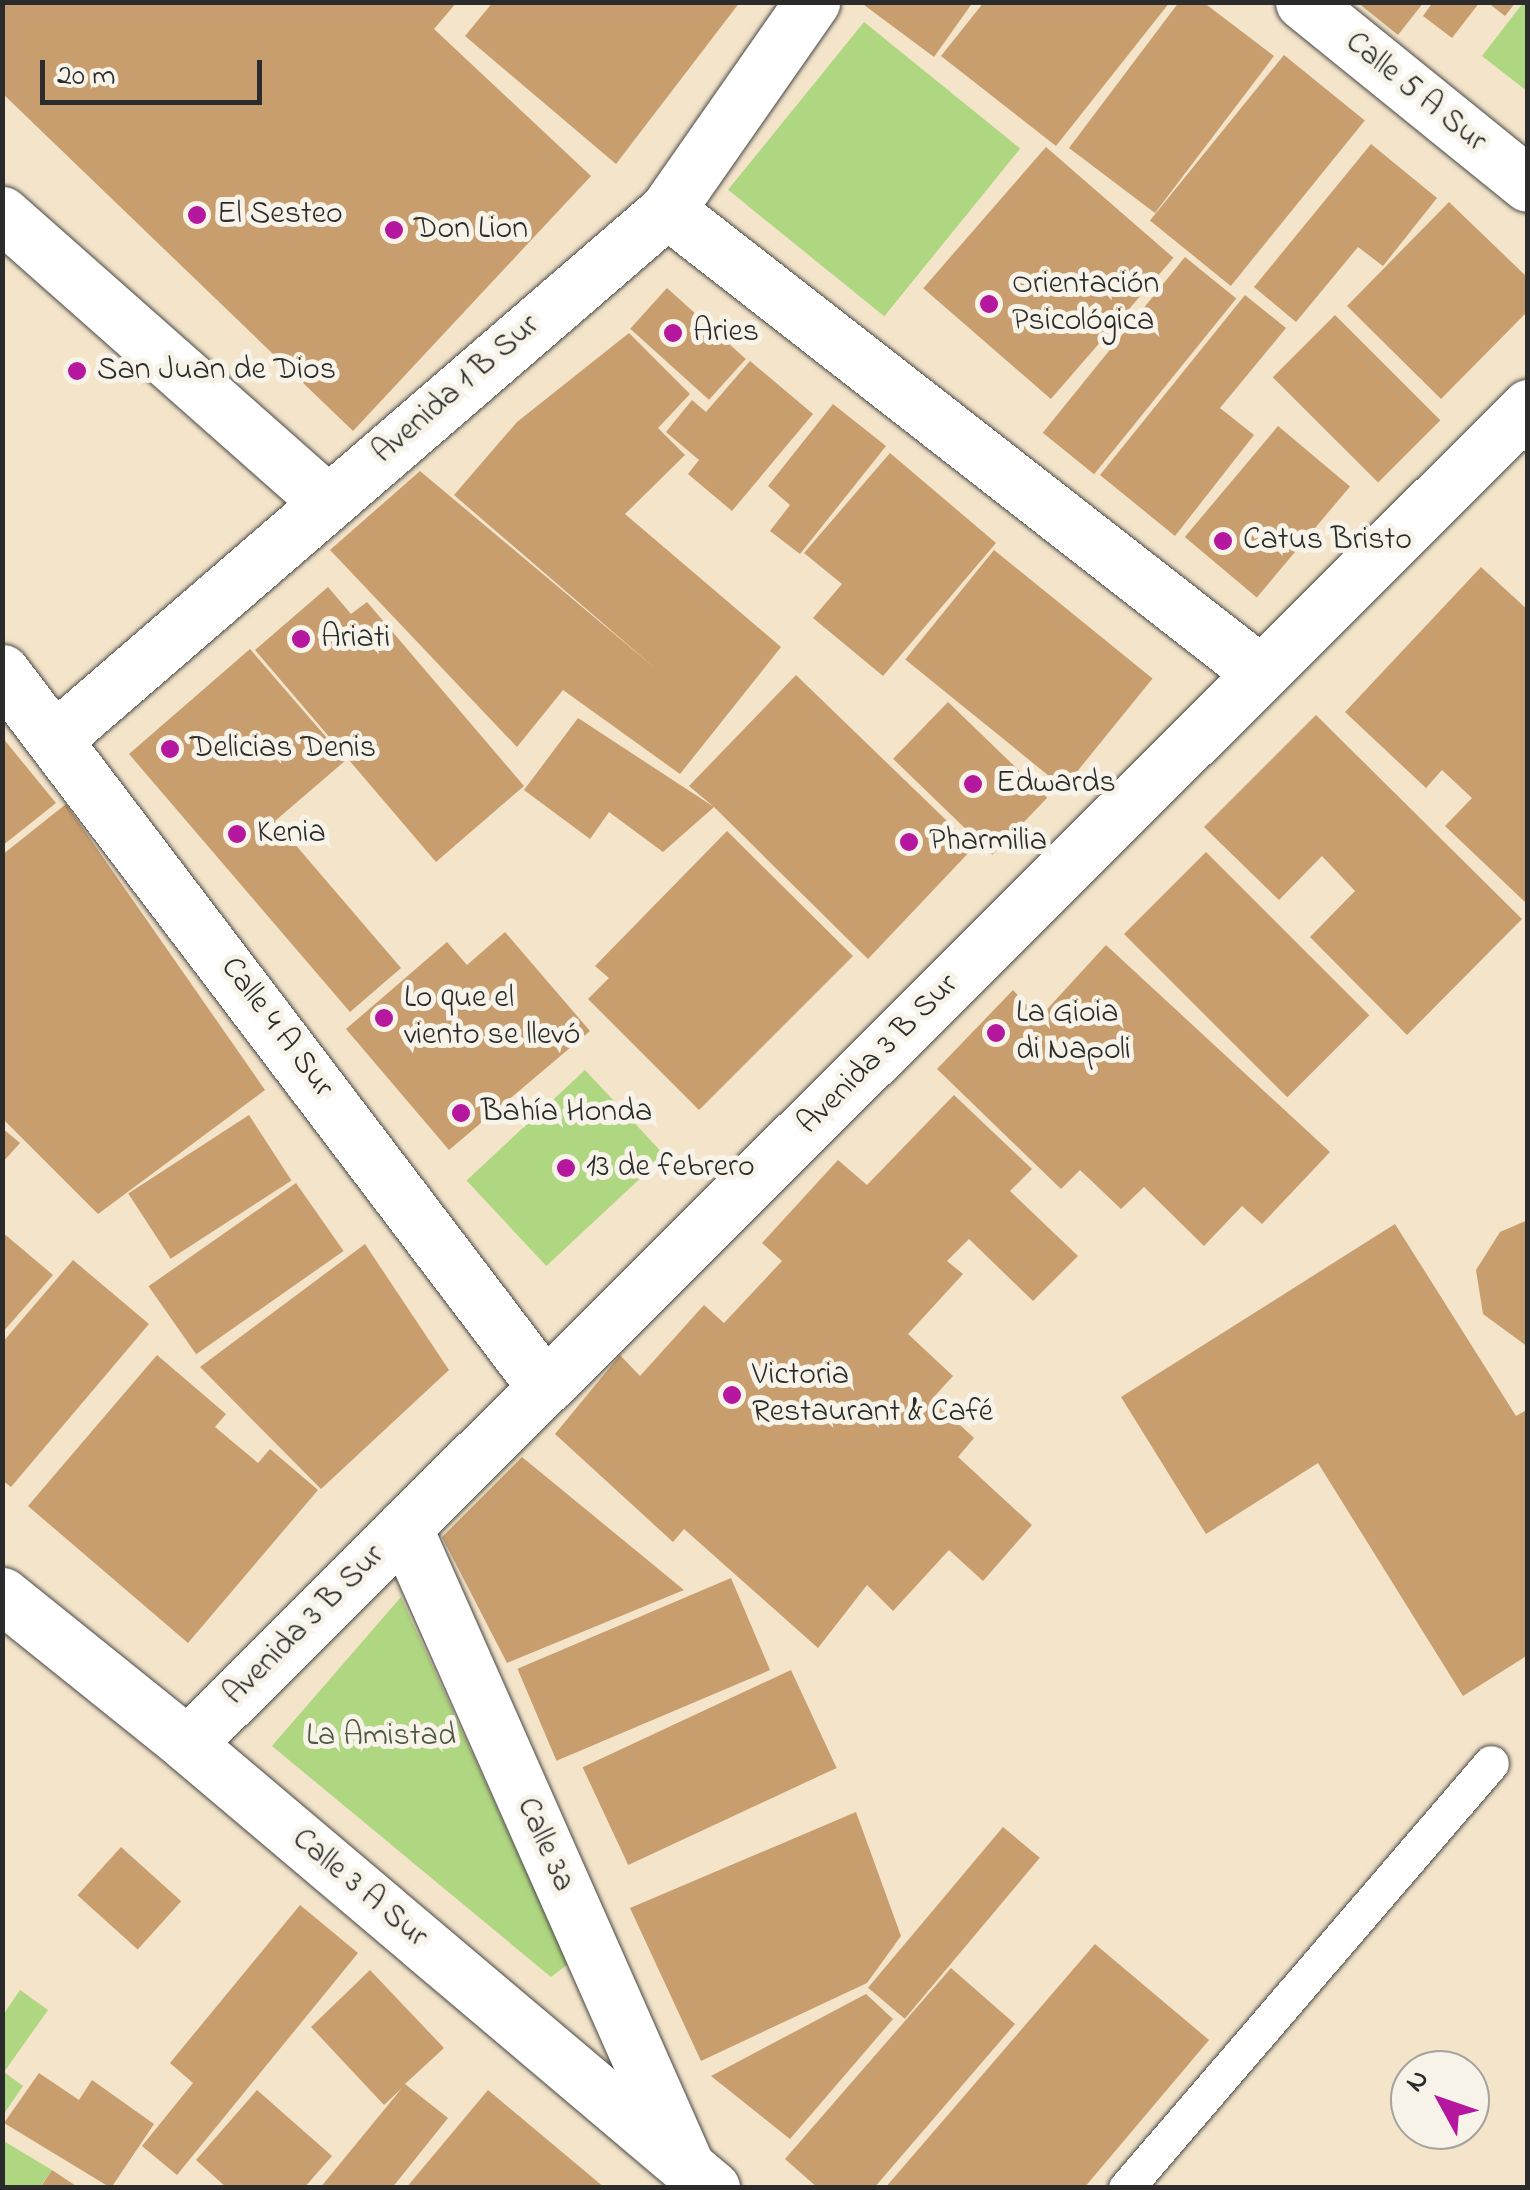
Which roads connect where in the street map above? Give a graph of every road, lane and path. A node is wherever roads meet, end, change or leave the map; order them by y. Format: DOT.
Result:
graph roads {
  1 [pos="812,2"];
  2 [pos="1303,2"];
  3 [pos="1528,184"];
  4 [pos="667,210"];
  5 [pos="2,214"];
  6 [pos="1528,406"];
  7 [pos="327,502"];
  8 [pos="2,672"];
  9 [pos="1261,674"];
  10 [pos="57,737"];
  11 [pos="545,1387"];
  12 [pos="404,1527"];
  13 [pos="2,1595"];
  14 [pos="186,1744"];
  15 [pos="1491,1764"];
  16 [pos="699,2175"];
  17 [pos="1126,2188"];
  1 -- 4 [label="street, Avenida 1 B Sur"];
  2 -- 3 [label="street, Calle 5 A Sur"];
  4 -- 7 [label="street, Avenida 1 B Sur"];
  4 -- 9 [label="street"];
  5 -- 7 [label="street"];
  6 -- 9 [label="street, Avenida 3 B Sur"];
  7 -- 10 [label="street, Avenida 1 B Sur"];
  8 -- 10 [label="street, Calle 4 A Sur"];
  9 -- 11 [label="street, Avenida 3 B Sur"];
  10 -- 11 [label="street, Calle 4 A Sur"];
  11 -- 12 [label="street, Avenida 3 B Sur"];
  12 -- 14 [label="street, Avenida 3 B Sur"];
  12 -- 16 [label="street, Calle 3a"];
  13 -- 14 [label="street, Calle 3 A Sur"];
  14 -- 16 [label="street, Calle 3 A Sur"];
  15 -- 17 [label="lane"];
}
